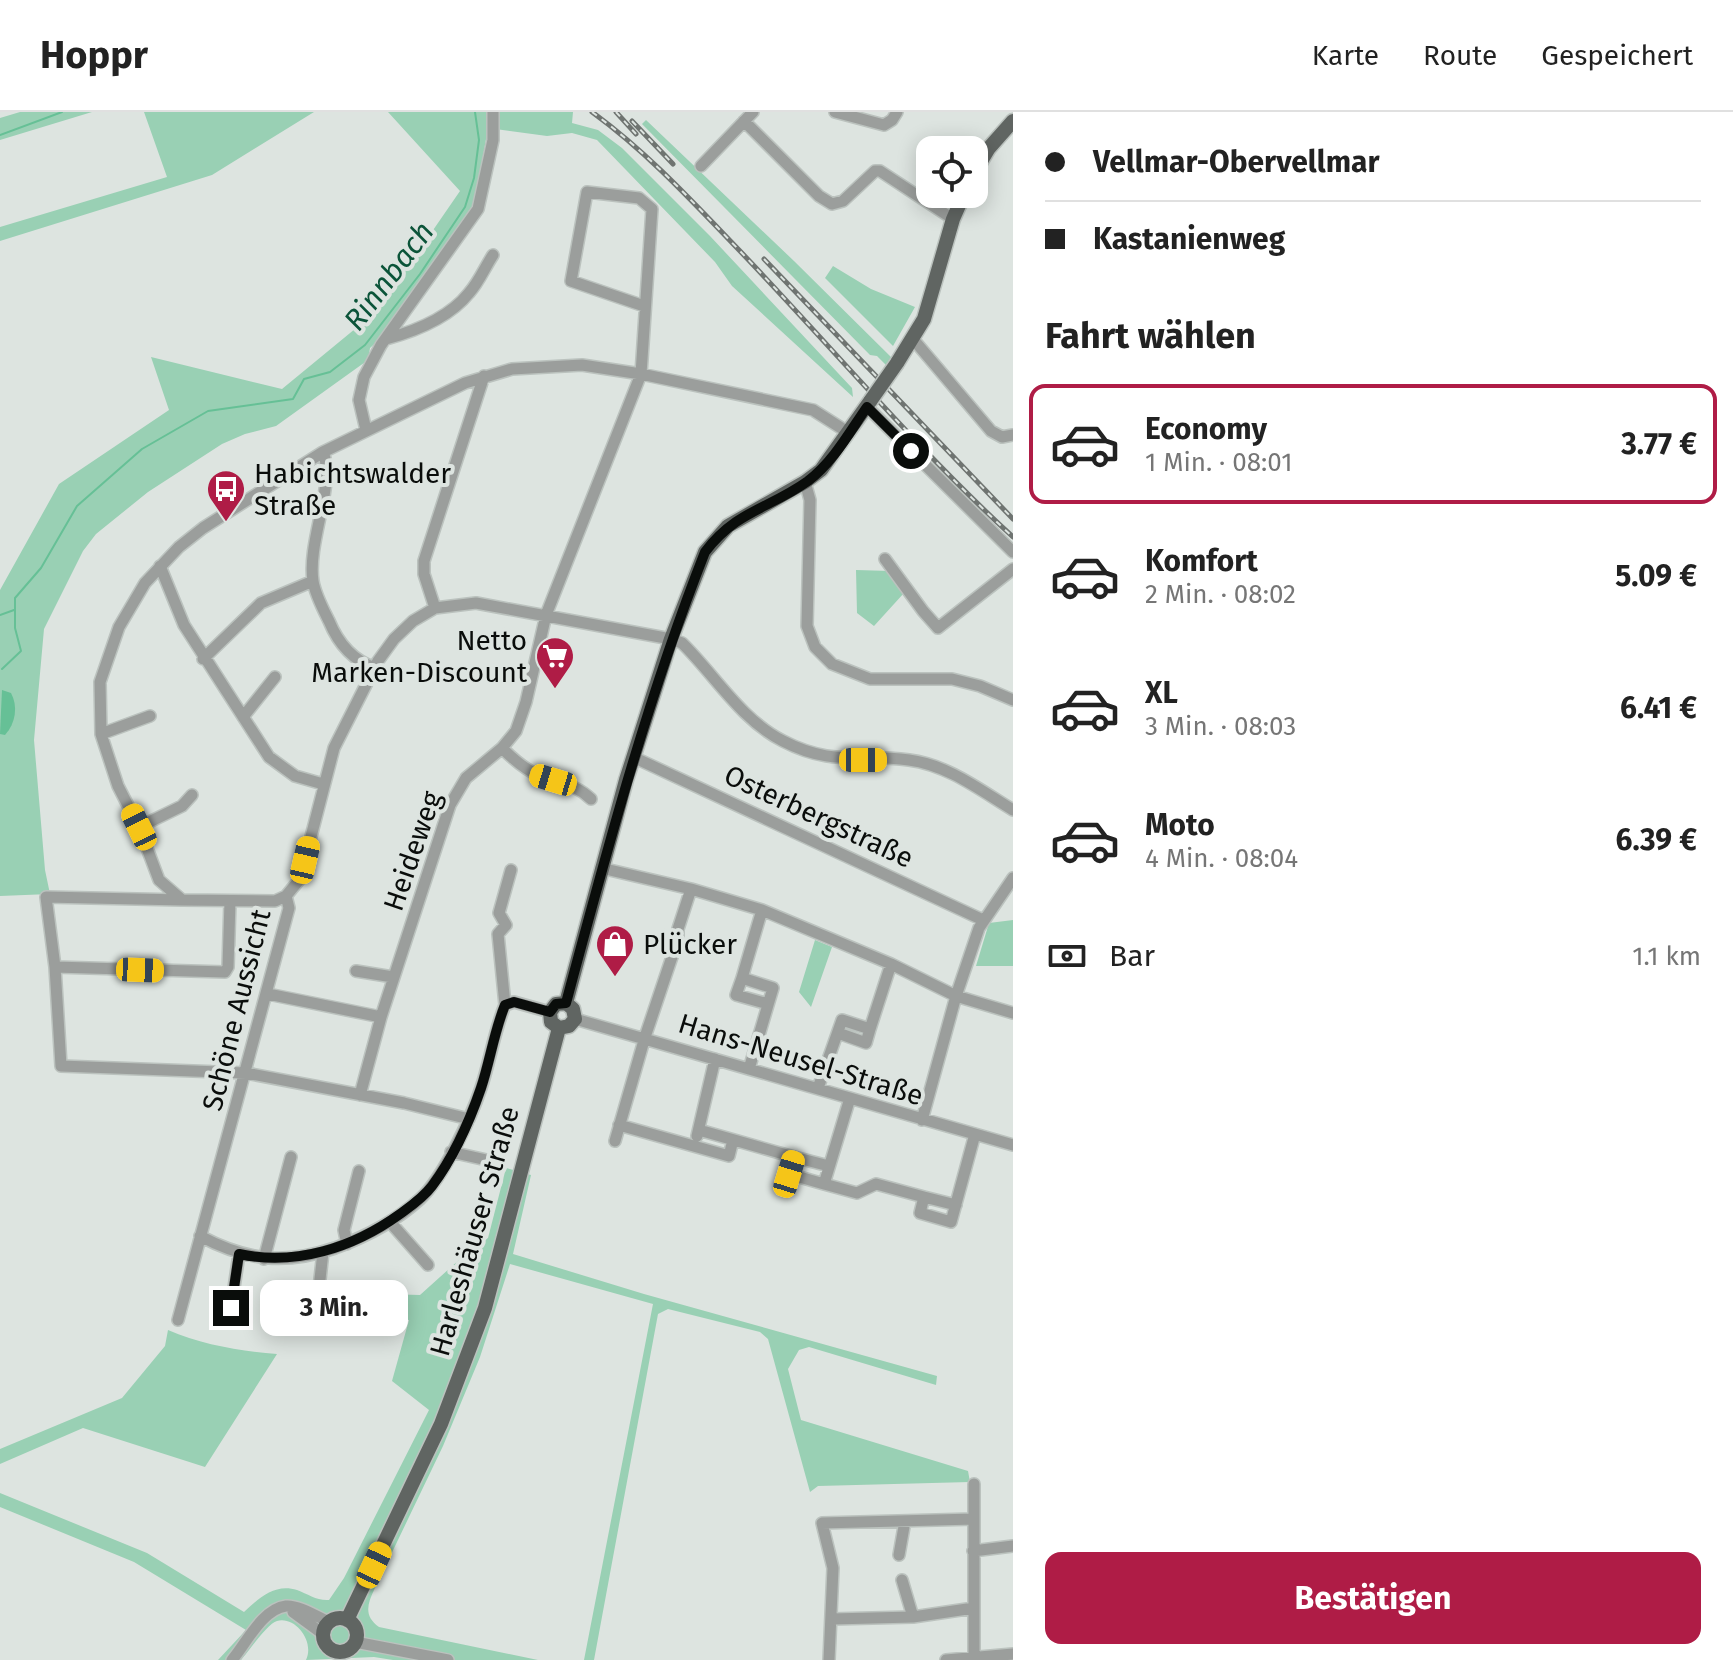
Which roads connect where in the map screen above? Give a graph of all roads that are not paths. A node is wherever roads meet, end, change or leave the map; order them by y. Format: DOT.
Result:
graph roads {
  1 [pos="493,112"];
  2 [pos="835,112"];
  3 [pos="897,112"];
  4 [pos="748,116"];
  5 [pos="1013,121"];
  6 [pos="988,150"];
  7 [pos="701,166"];
  8 [pos="958,208"];
  9 [pos="953,219"];
  10 [pos="493,255"];
  11 [pos="644,306"];
  12 [pos="913,339"];
  13 [pos="386,340"];
  14 [pos="641,374"];
  15 [pos="484,376"];
  16 [pos="869,404"];
  17 [pos="366,430"];
  18 [pos="849,433"];
  19 [pos="1013,436"];
  20 [pos="323,452"];
  21 [pos="805,482"];
  22 [pos="1013,552"];
  23 [pos="885,559"];
  24 [pos="160,566"];
  25 [pos="1013,569"];
  26 [pos="313,581"];
  27 [pos="435,608"];
  28 [pos="546,615"];
  29 [pos="671,639"];
  30 [pos="203,659"];
  31 [pos="375,668"];
  32 [pos="275,677"];
  33 [pos="1013,700"];
  34 [pos="150,716"];
  35 [pos="243,717"];
  36 [pos="101,734"];
  37 [pos="502,748"];
  38 [pos="633,757"];
  39 [pos="323,784"];
  40 [pos="192,795"];
  41 [pos="591,799"];
  42 [pos="1013,810"];
  43 [pos="139,827"];
  44 [pos="601,868"];
  45 [pos="511,870"];
  46 [pos="1013,878"];
  47 [pos="691,889"];
  48 [pos="286,896"];
  49 [pos="182,900"];
  50 [pos="230,901"];
  51 [pos="762,910"];
  52 [pos="983,920"];
  53 [pos="891,964"];
  54 [pos="55,967"];
  55 [pos="356,971"];
  56 [pos="393,977"];
  57 [pos="742,978"];
  58 [pos="268,994"];
  59 [pos="956,996"];
  60 [pos="566,1003"];
  61 [pos="768,1004"];
  62 [pos="505,1005"];
  63 [pos="1013,1013"];
  64 [pos="381,1017"];
  65 [pos="575,1019"];
  66 [pos="555,1022"];
  67 [pos="645,1037"];
  68 [pos="715,1059"];
  69 [pos="749,1069"];
  70 [pos="246,1073"];
  71 [pos="818,1088"];
  72 [pos="360,1095"];
  73 [pos="850,1098"];
  74 [pos="469,1119"];
  75 [pos="922,1120"];
  76 [pos="619,1125"];
  77 [pos="699,1130"];
  78 [pos="975,1134"];
  79 [pos="733,1140"];
  80 [pos="615,1141"];
  81 [pos="1013,1143"];
  82 [pos="694,1145"];
  83 [pos="451,1152"];
  84 [pos="291,1157"];
  85 [pos="794,1157"];
  86 [pos="829,1166"];
  87 [pos="489,1170"];
  88 [pos="359,1171"];
  89 [pos="824,1184"];
  90 [pos="924,1197"];
  91 [pos="956,1205"];
  92 [pos="390,1222"];
  93 [pos="200,1236"];
  94 [pos="347,1244"];
  95 [pos="323,1252"];
  96 [pos="239,1254"];
  97 [pos="264,1259"];
  98 [pos="428,1265"];
  99 [pos="317,1306"];
  100 [pos="234,1313"];
  101 [pos="178,1320"];
  102 [pos="974,1484"];
  103 [pos="974,1519"];
  104 [pos="905,1521"];
  105 [pos="1013,1546"];
  106 [pos="973,1551"];
  107 [pos="899,1555"];
  108 [pos="902,1580"];
  109 [pos="974,1608"];
  110 [pos="913,1617"];
  111 [pos="832,1619"];
  112 [pos="347,1620"];
  113 [pos="326,1628"];
  114 [pos="355,1642"];
  115 [pos="1013,1654"];
  116 [pos="328,1655"];
  117 [pos="974,1658"];
  118 [pos="232,1660"];
  119 [pos="448,1660"];
  120 [pos="829,1660"];
  121 [pos="946,1660"];
  1 -- 13 [label="street"];
  2 -- 3 [label="street"];
  4 -- 7 [label="street"];
  4 -- 9 [label="street"];
  5 -- 6 [label="main road"];
  8 -- 9 [label="main road"];
  9 -- 12 [label="main road"];
  10 -- 13 [label="street"];
  11 -- 11 [label="street, Heideweg"];
  11 -- 14 [label="street, Heideweg"];
  12 -- 16 [label="main road, bridge"];
  12 -- 19 [label="street"];
  13 -- 17 [label="street"];
  14 -- 15 [label="street"];
  14 -- 18 [label="street"];
  14 -- 28 [label="street, Heideweg"];
  15 -- 17 [label="street"];
  15 -- 27 [label="street"];
  16 -- 18 [label="main road"];
  16 -- 22 [label="street"];
  17 -- 20 [label="street"];
  18 -- 21 [label="main road"];
  20 -- 24 [label="street"];
  20 -- 26 [label="street"];
  21 -- 29 [label="main road"];
  21 -- 33 [label="street"];
  23 -- 25 [label="street"];
  24 -- 30 [label="street"];
  24 -- 36 [label="street"];
  26 -- 30 [label="street"];
  26 -- 31 [label="street"];
  27 -- 28 [label="street, Schöne Aussicht"];
  27 -- 31 [label="street, Schöne Aussicht"];
  28 -- 29 [label="street, Schöne Aussicht"];
  28 -- 37 [label="street, Heideweg"];
  29 -- 38 [label="main road"];
  29 -- 42 [label="street"];
  30 -- 35 [label="street"];
  31 -- 39 [label="street, Schöne Aussicht"];
  32 -- 35 [label="street"];
  34 -- 36 [label="street"];
  35 -- 39 [label="street"];
  36 -- 43 [label="street"];
  37 -- 41 [label="street"];
  37 -- 56 [label="street, Heideweg"];
  38 -- 44 [label="main road"];
  38 -- 52 [label="street, Osterbergstraße"];
  39 -- 48 [label="street, Schöne Aussicht"];
  40 -- 43 [label="street"];
  43 -- 49 [label="street"];
  44 -- 47 [label="street"];
  44 -- 60 [label="main road"];
  45 -- 62 [label="street"];
  46 -- 52 [label="street"];
  47 -- 51 [label="street"];
  47 -- 67 [label="street"];
  48 -- 50 [label="street"];
  48 -- 58 [label="street, Schöne Aussicht"];
  49 -- 50 [label="street"];
  49 -- 54 [label="street"];
  50 -- 54 [label="street"];
  51 -- 53 [label="street"];
  51 -- 57 [label="street"];
  52 -- 59 [label="street"];
  53 -- 59 [label="street"];
  53 -- 71 [label="street"];
  54 -- 70 [label="street"];
  55 -- 56 [label="street"];
  56 -- 64 [label="street, Heideweg"];
  57 -- 61 [label="street"];
  57 -- 61 [label="street"];
  58 -- 64 [label="street"];
  58 -- 70 [label="street, Schöne Aussicht"];
  59 -- 63 [label="street"];
  59 -- 75 [label="street"];
  60 -- 65 [label="main road"];
  60 -- 66 [label="main road"];
  61 -- 69 [label="street"];
  62 -- 66 [label="street"];
  62 -- 74 [label="street"];
  64 -- 72 [label="street, Heideweg"];
  65 -- 66 [label="main road"];
  65 -- 67 [label="street, Hans-Neusel-Straße"];
  66 -- 112 [label="main road, Harleshäuser Straße"];
  67 -- 68 [label="street, Hans-Neusel-Straße"];
  67 -- 76 [label="street"];
  68 -- 69 [label="street, Hans-Neusel-Straße"];
  68 -- 77 [label="street"];
  69 -- 71 [label="street, Hans-Neusel-Straße"];
  70 -- 72 [label="street"];
  70 -- 93 [label="street, Schöne Aussicht"];
  71 -- 73 [label="street, Hans-Neusel-Straße"];
  72 -- 74 [label="street"];
  73 -- 75 [label="street, Hans-Neusel-Straße"];
  73 -- 86 [label="street"];
  74 -- 83 [label="street"];
  75 -- 78 [label="street, Hans-Neusel-Straße"];
  76 -- 80 [label="street"];
  76 -- 82 [label="street"];
  77 -- 79 [label="street"];
  77 -- 82 [label="street"];
  78 -- 81 [label="street, Hans-Neusel-Straße"];
  78 -- 91 [label="street"];
  79 -- 82 [label="street"];
  79 -- 85 [label="street"];
  83 -- 87 [label="street"];
  83 -- 92 [label="street"];
  84 -- 97 [label="street"];
  85 -- 86 [label="street"];
  85 -- 89 [label="street"];
  86 -- 89 [label="street"];
  88 -- 94 [label="street"];
  89 -- 90 [label="street"];
  90 -- 91 [label="street"];
  90 -- 91 [label="street"];
  92 -- 94 [label="street"];
  92 -- 98 [label="street"];
  93 -- 96 [label="street"];
  93 -- 101 [label="street, Schöne Aussicht"];
  94 -- 95 [label="street"];
  95 -- 97 [label="street"];
  95 -- 99 [label="street"];
  96 -- 97 [label="street"];
  96 -- 100 [label="street"];
  102 -- 103 [label="street"];
  103 -- 104 [label="street"];
  103 -- 106 [label="street"];
  104 -- 107 [label="street"];
  104 -- 111 [label="street"];
  105 -- 106 [label="street"];
  106 -- 109 [label="street"];
  108 -- 110 [label="street"];
  109 -- 110 [label="street"];
  109 -- 117 [label="street"];
  110 -- 111 [label="street"];
  111 -- 120 [label="street"];
  112 -- 113 [label="main road"];
  112 -- 114 [label="main road"];
  113 -- 116 [label="main road"];
  113 -- 118 [label="street"];
  114 -- 116 [label="main road"];
  114 -- 119 [label="street"];
  115 -- 117 [label="street"];
  117 -- 121 [label="street"];
}
